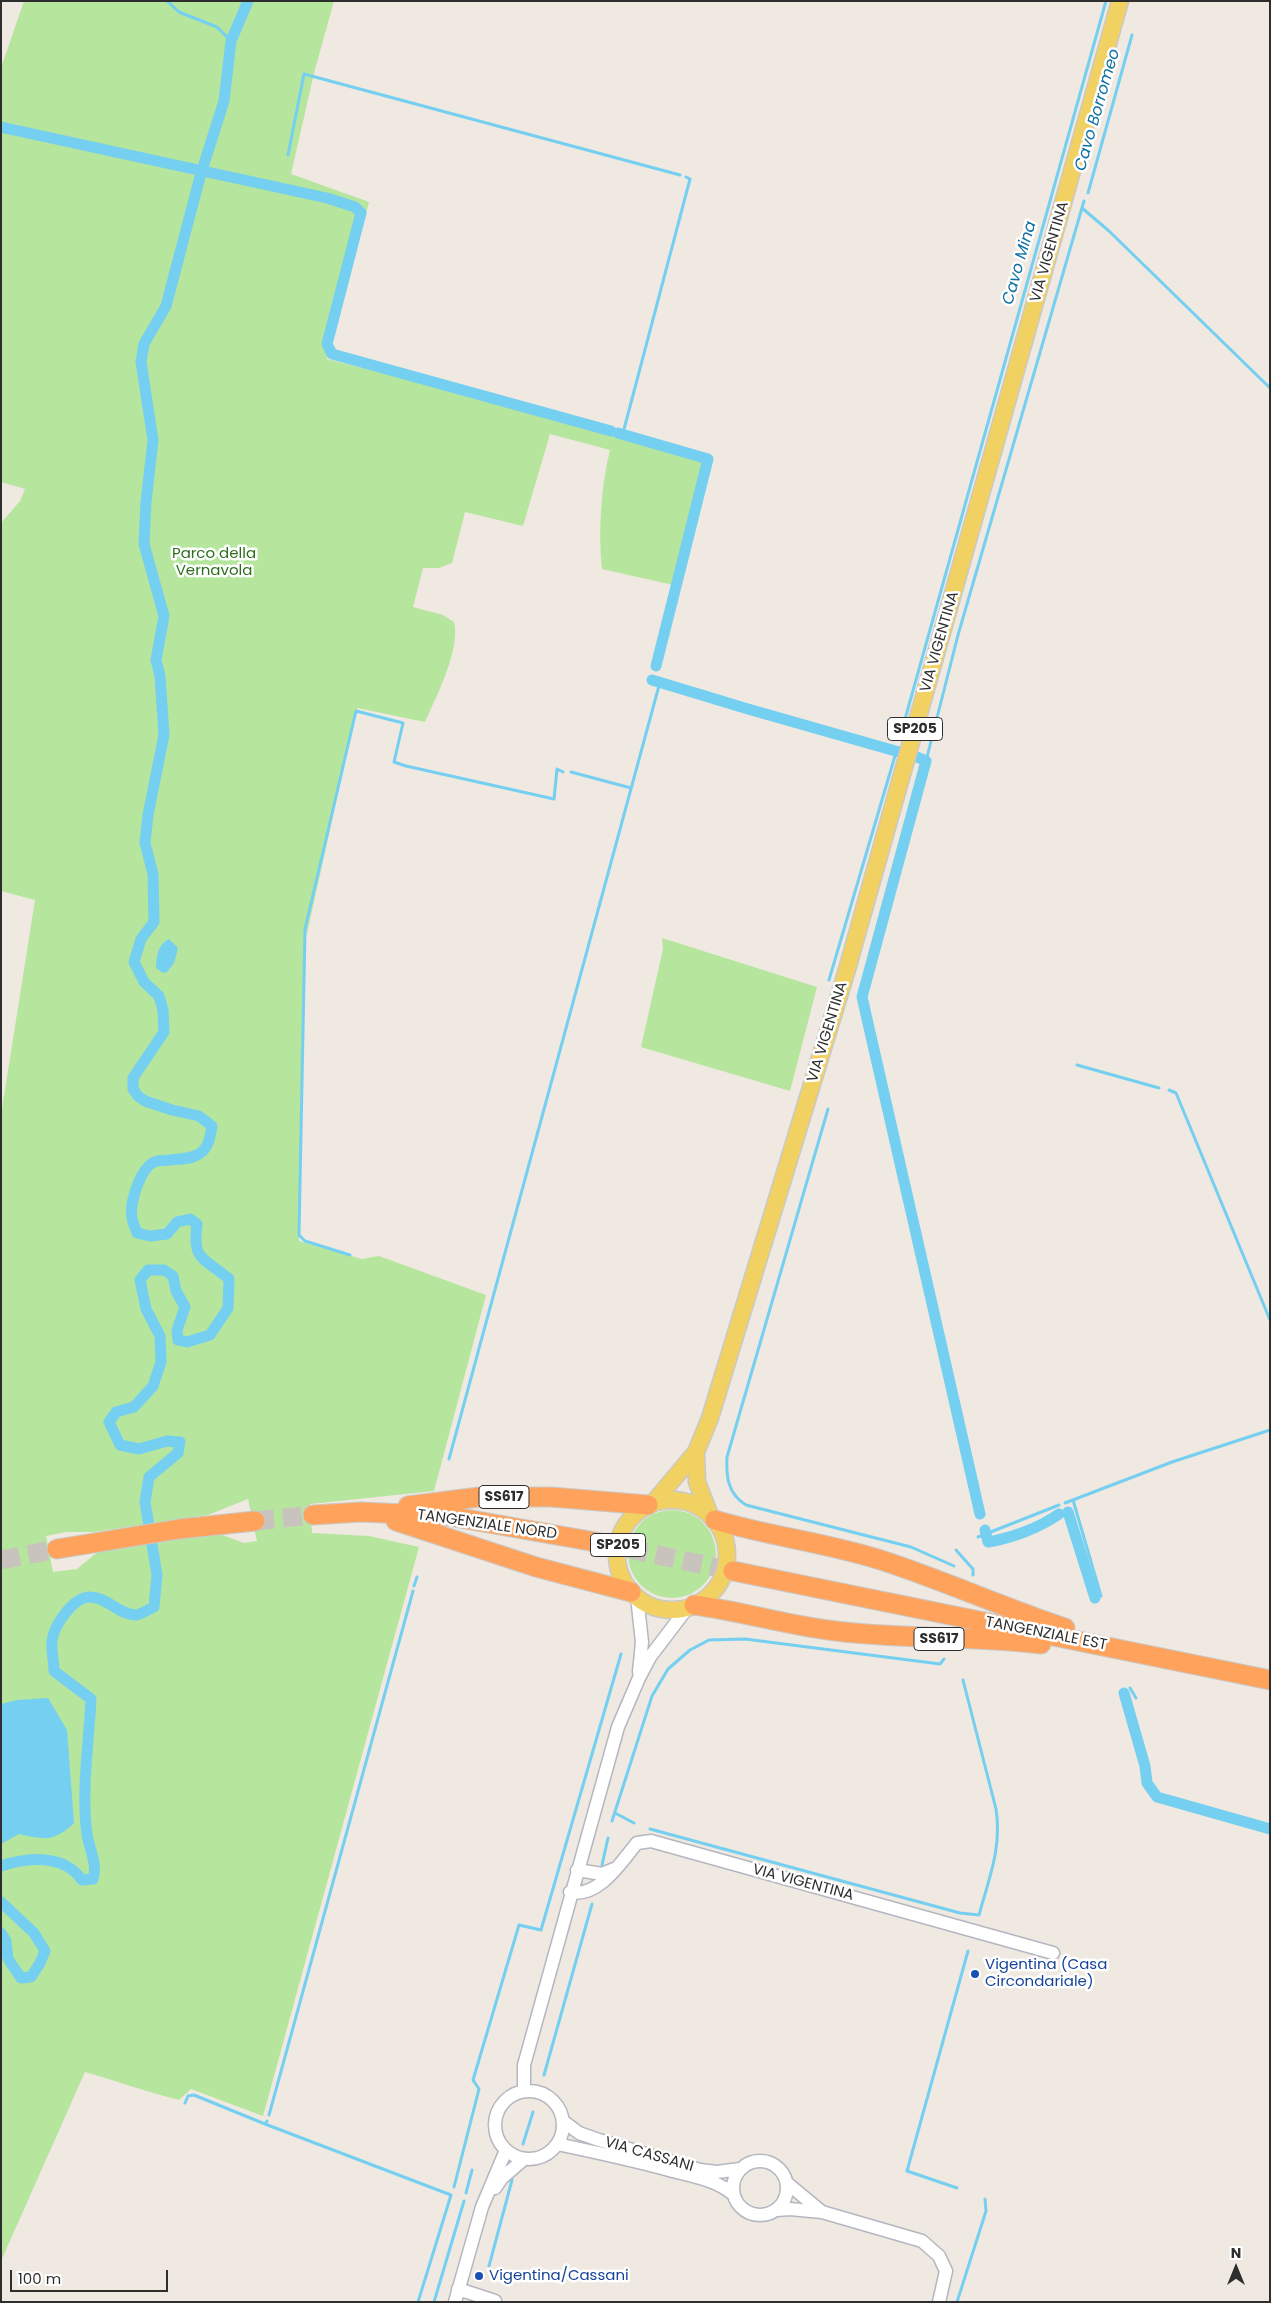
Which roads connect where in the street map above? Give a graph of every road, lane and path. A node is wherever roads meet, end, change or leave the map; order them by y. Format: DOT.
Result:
graph roads {
  1 [pos="1120,1"];
  2 [pos="696,1452"];
  3 [pos="651,1503"];
  4 [pos="361,1512"];
  5 [pos="313,1516"];
  6 [pos="712,1516"];
  7 [pos="255,1521"];
  8 [pos="601,1543"];
  9 [pos="57,1549"];
  10 [pos="734,1571"];
  11 [pos="634,1595"];
  12 [pos="691,1606"];
  13 [pos="1186,1663"];
  14 [pos="639,1678"];
  15 [pos="1270,1680"];
  16 [pos="616,1868"];
  17 [pos="577,1870"];
  18 [pos="570,1892"];
  19 [pos="1052,1953"];
  20 [pos="524,2091"];
  21 [pos="563,2121"];
  22 [pos="557,2144"];
  23 [pos="506,2150"];
  24 [pos="524,2159"];
  25 [pos="740,2169"];
  26 [pos="787,2183"];
  27 [pos="733,2194"];
  28 [pos="482,2207"];
  29 [pos="777,2210"];
  30 [pos="822,2212"];
  31 [pos="457,2296"];
  32 [pos="495,2301"];
  33 [pos="939,2302"];
  1 -- 2 [label="main road, VIA VIGENTINA / SP205"];
  2 -- 3 [label="main road, VIA VIGENTINA / SP205"];
  2 -- 6 [label="main road, VIA VIGENTINA / SP205"];
  3 -- 4 [label="highway, SS617"];
  3 -- 6 [label="main road"];
  3 -- 11 [label="main road, VIA VIGENTINA / SP205"];
  4 -- 5 [label="highway, TANGENZIALE NORD / SS617"];
  4 -- 8 [label="highway, TANGENZIALE NORD / SS617"];
  4 -- 11 [label="highway, SS617"];
  6 -- 12 [label="main road, VIA VIGENTINA / SP205"];
  6 -- 13 [label="highway, SS617"];
  7 -- 9 [label="highway"];
  10 -- 13 [label="highway, TANGENZIALE EST / SS617"];
  11 -- 12 [label="main road"];
  11 -- 14 [label="street, VIA VIGENTINA"];
  12 -- 13 [label="highway, SS617"];
  12 -- 14 [label="street, VIA VIGENTINA"];
  13 -- 15 [label="highway, TANGENZIALE EST / SS617"];
  14 -- 17 [label="street, VIA VIGENTINA"];
  16 -- 17 [label="street"];
  16 -- 18 [label="street, VIA VIGENTINA"];
  16 -- 19 [label="street, VIA VIGENTINA"];
  17 -- 18 [label="street, VIA VIGENTINA"];
  18 -- 20 [label="street, VIA VIGENTINA"];
  20 -- 21 [label="street"];
  20 -- 23 [label="street"];
  21 -- 22 [label="street"];
  21 -- 25 [label="street, VIA CASSANI"];
  22 -- 24 [label="street"];
  22 -- 27 [label="street, VIA CASSANI"];
  23 -- 24 [label="street"];
  23 -- 28 [label="street"];
  24 -- 28 [label="street"];
  25 -- 26 [label="street, VIA CASSANI"];
  25 -- 27 [label="street"];
  26 -- 29 [label="street"];
  26 -- 30 [label="street, VIA CASSANI"];
  27 -- 29 [label="street, VIA CASSANI"];
  28 -- 31 [label="street"];
  29 -- 30 [label="street, VIA CASSANI"];
  30 -- 33 [label="street, VIA CASSANI"];
  31 -- 32 [label="street"];
}
